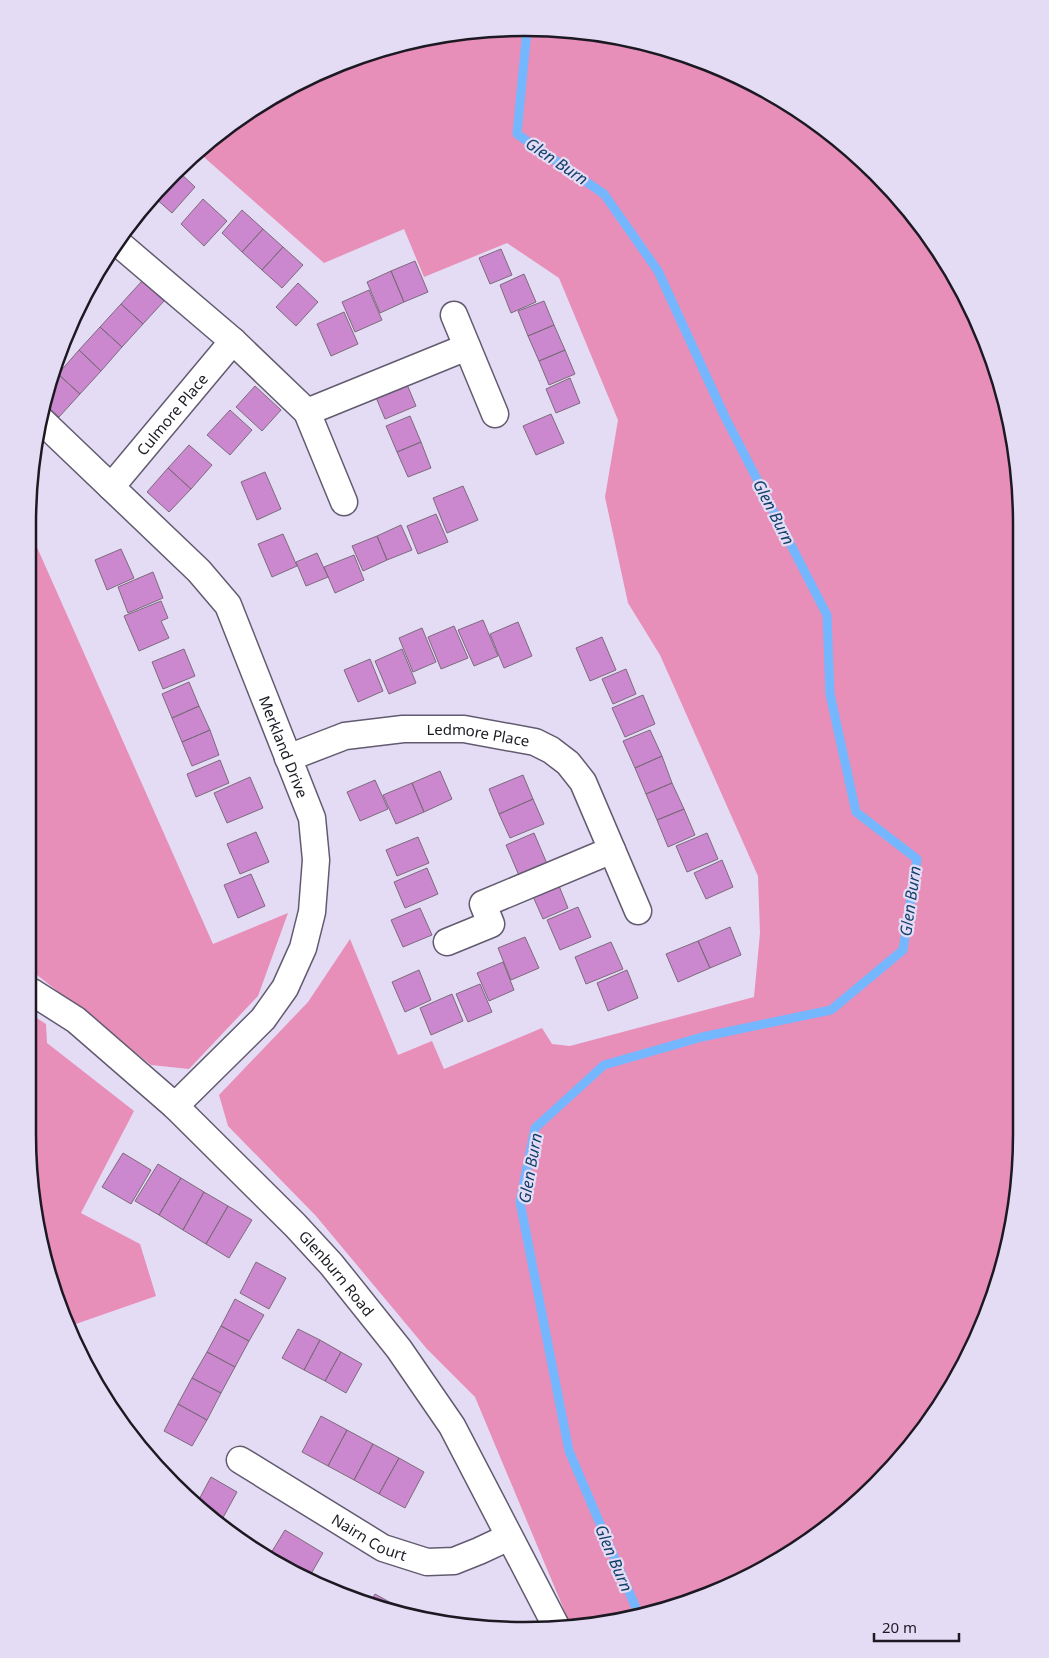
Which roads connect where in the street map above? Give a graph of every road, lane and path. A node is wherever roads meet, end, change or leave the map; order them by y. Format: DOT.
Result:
graph roads {
  1 [pos="123,247"];
  2 [pos="454,315"];
  3 [pos="233,341"];
  4 [pos="467,347"];
  5 [pos="307,412"];
  6 [pos="495,414"];
  7 [pos="47,425"];
  8 [pos="111,487"];
  9 [pos="344,502"];
  10 [pos="288,758"];
  11 [pos="612,850"];
  12 [pos="638,911"];
  13 [pos="448,942"];
  14 [pos="36,995"];
  15 [pos="175,1106"];
  16 [pos="240,1460"];
  17 [pos="509,1537"];
  18 [pos="553,1621"];
  1 -- 3 [label="street"];
  2 -- 4 [label="street"];
  3 -- 5 [label="street"];
  3 -- 8 [label="street, Culmore Place"];
  4 -- 5 [label="street"];
  4 -- 6 [label="street"];
  5 -- 9 [label="street"];
  7 -- 8 [label="street, Merkland Drive"];
  8 -- 10 [label="street, Merkland Drive"];
  10 -- 11 [label="street, Ledmore Place"];
  10 -- 15 [label="street, Merkland Drive"];
  11 -- 12 [label="street, Ledmore Place"];
  11 -- 13 [label="street"];
  14 -- 15 [label="street, Glenburn Road"];
  15 -- 17 [label="street, Glenburn Road"];
  16 -- 17 [label="street, Nairn Court"];
  17 -- 18 [label="street, Glenburn Road"];
}
